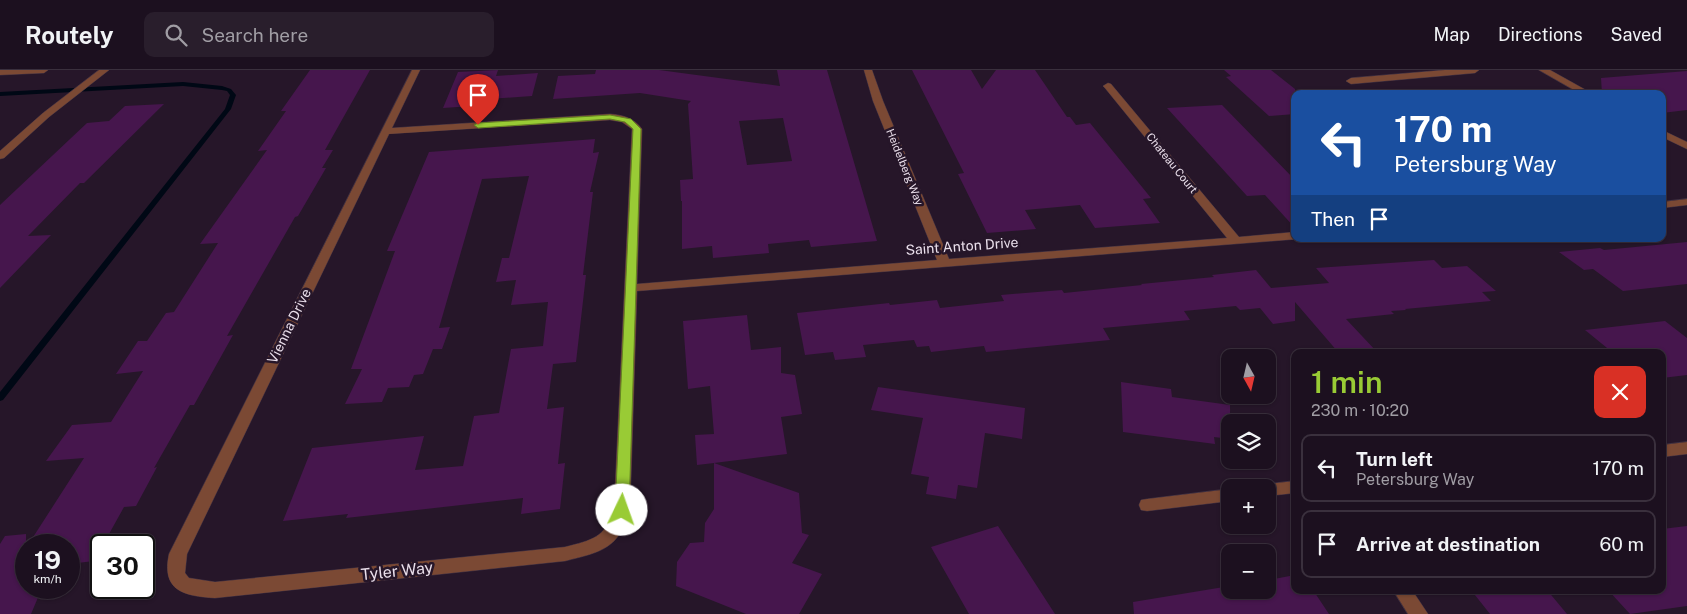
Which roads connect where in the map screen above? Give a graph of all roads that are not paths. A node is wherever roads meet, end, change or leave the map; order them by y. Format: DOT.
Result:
graph roads {
  1 [pos="44,70"];
  2 [pos="105,70"];
  3 [pos="416,70"];
  4 [pos="868,70"];
  5 [pos="1475,70"];
  6 [pos="1543,70"];
  7 [pos="0,72"];
  8 [pos="1351,81"];
  9 [pos="1108,86"];
  10 [pos="1580,90"];
  11 [pos="384,131"];
  12 [pos="1666,135"];
  13 [pos="1687,146"];
  14 [pos="0,156"];
  15 [pos="1687,202"];
  16 [pos="1666,205"];
  17 [pos="1291,236"];
  18 [pos="1235,240"];
  19 [pos="944,262"];
  20 [pos="632,288"];
  21 [pos="1687,448"];
  22 [pos="1666,451"];
  23 [pos="1291,487"];
  24 [pos="1276,489"];
  25 [pos="1221,496"];
  26 [pos="1147,506"];
  27 [pos="181,584"];
  28 [pos="1405,594"];
  29 [pos="1419,614"];
  1 -- 7 [label="street"];
  2 -- 14 [label="street"];
  3 -- 11 [label="street, Vienna Drive"];
  4 -- 19 [label="street, Heidelberg Way"];
  5 -- 8 [label="street"];
  6 -- 10 [label="street"];
  9 -- 18 [label="street, Chateau Court"];
  11 -- 20 [label="street"];
  11 -- 27 [label="street, Vienna Drive"];
  12 -- 13 [label="street"];
  15 -- 16 [label="street"];
  17 -- 18 [label="street, Saint Anton Drive"];
  18 -- 19 [label="street, Saint Anton Drive"];
  19 -- 20 [label="street, Saint Anton Drive"];
  20 -- 27 [label="street, Tyler Way"];
  21 -- 22 [label="street"];
  23 -- 24 [label="street"];
  25 -- 26 [label="street"];
  28 -- 29 [label="street"];
}
